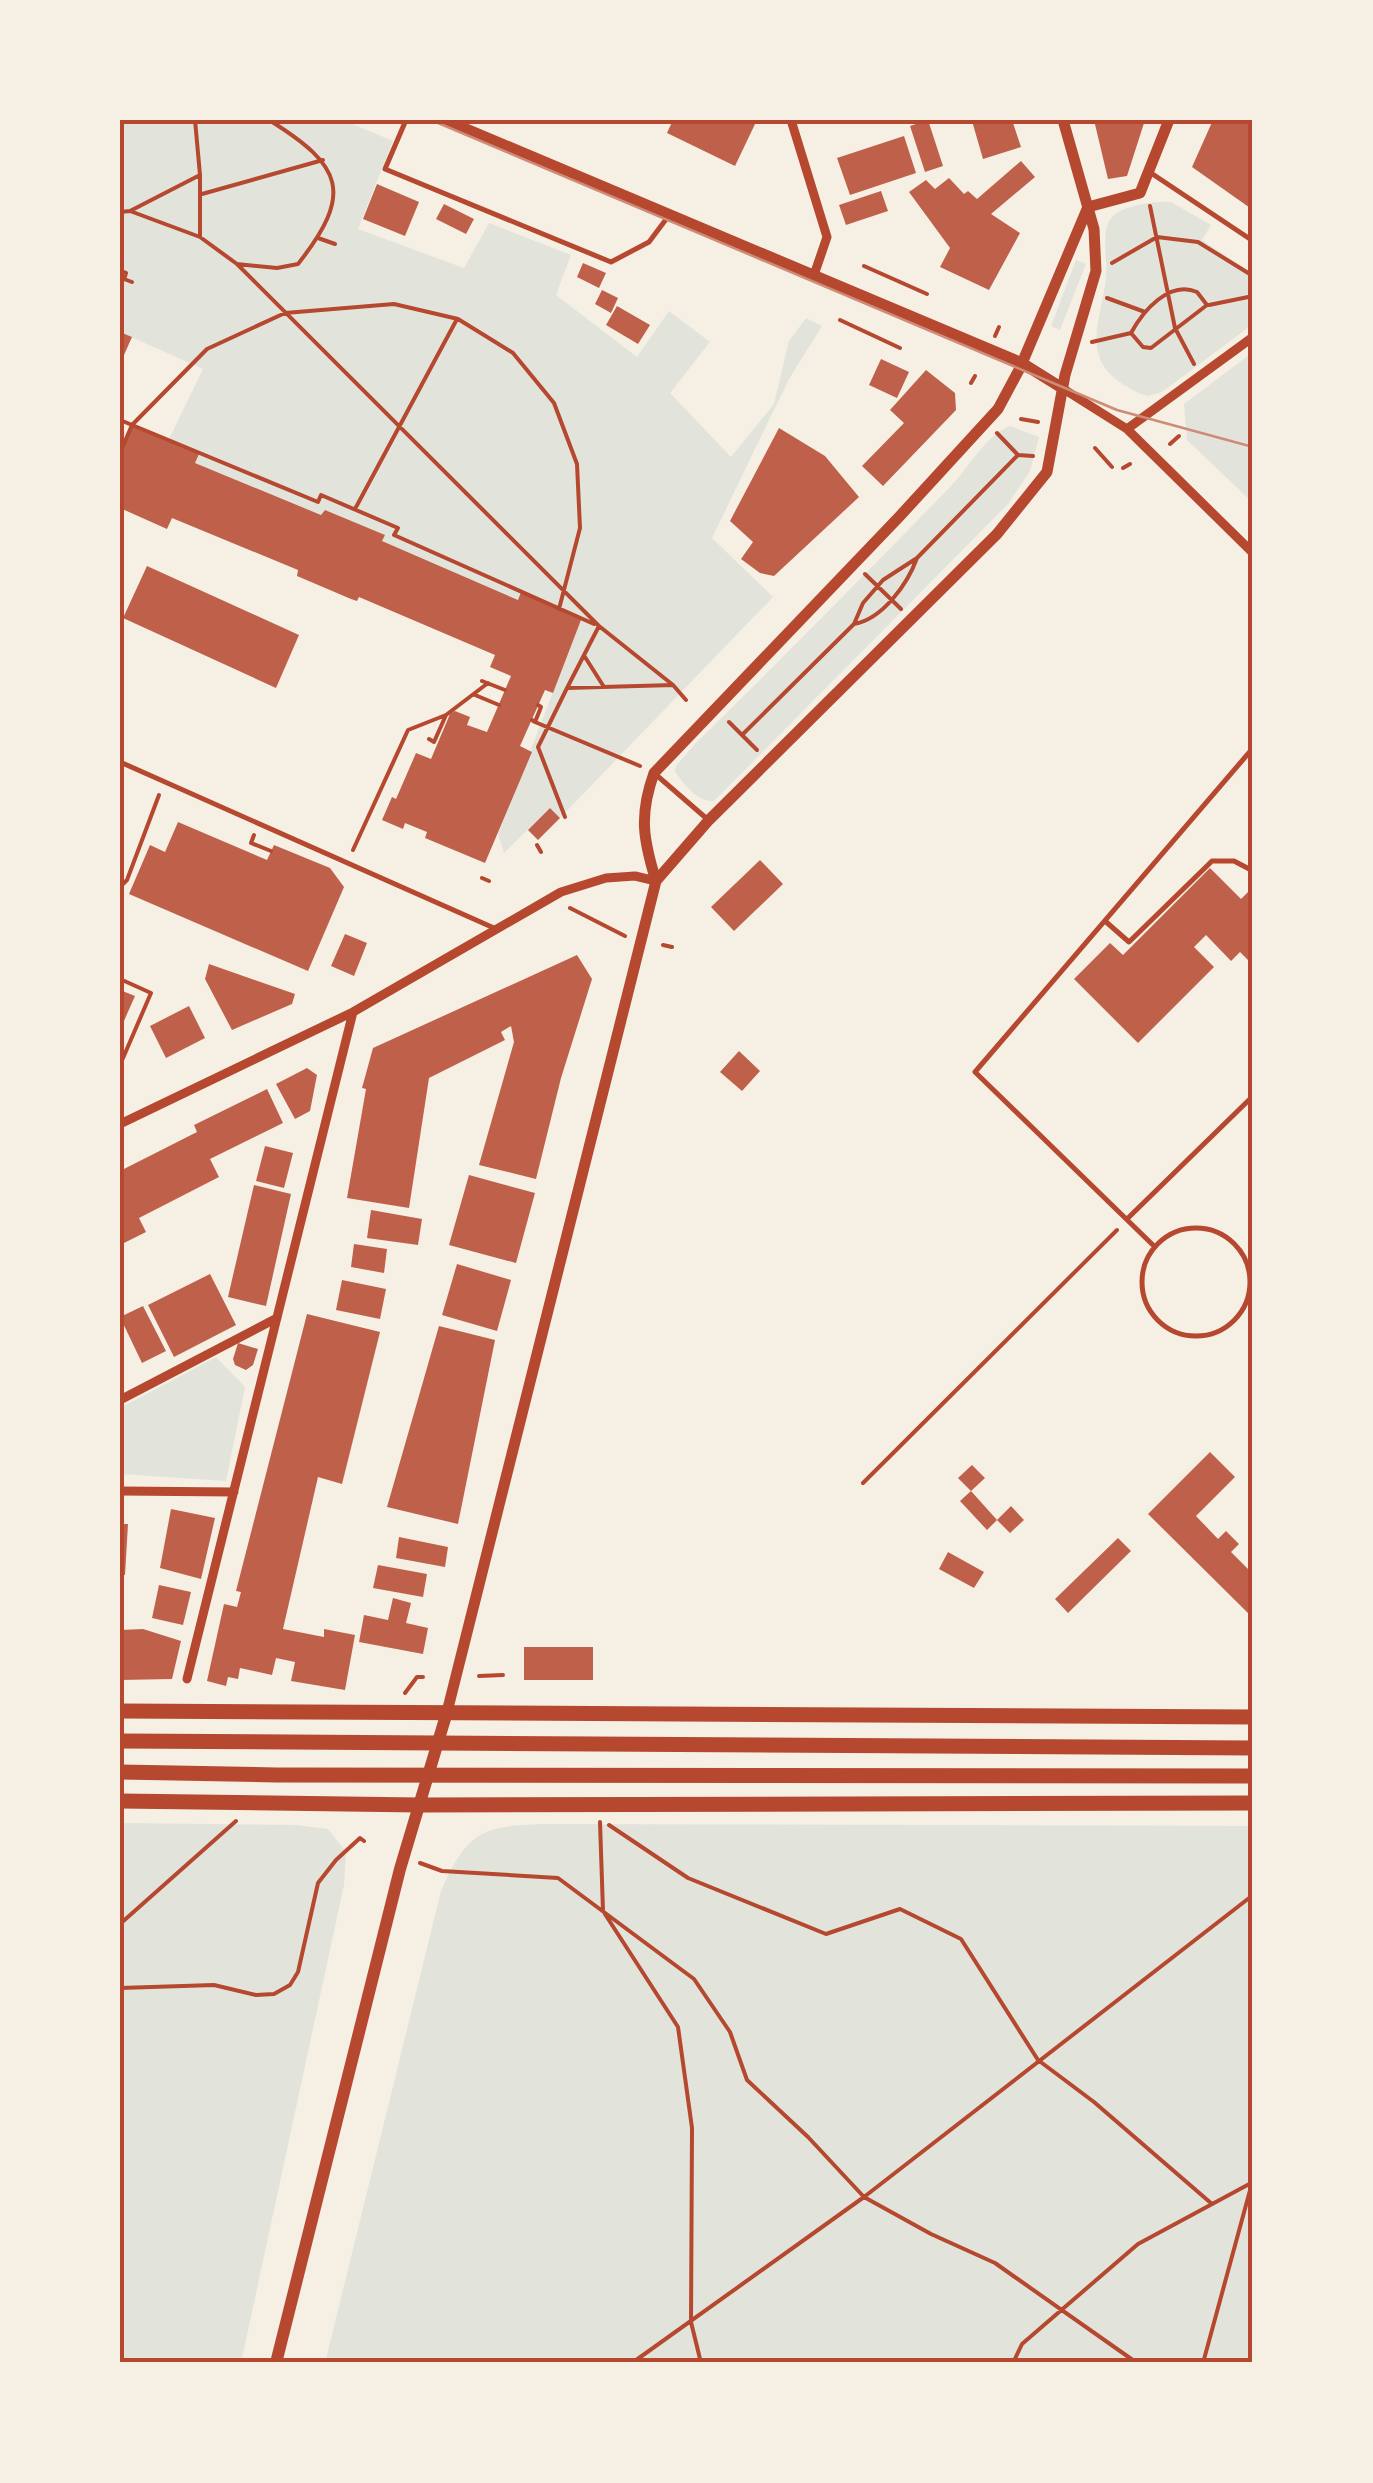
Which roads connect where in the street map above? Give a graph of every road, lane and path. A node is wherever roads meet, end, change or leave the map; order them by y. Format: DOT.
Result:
graph roads {
  1 [pos="196,120"];
  2 [pos="268,120"];
  3 [pos="406,120"];
  4 [pos="446,120"];
  5 [pos="790,120"];
  6 [pos="1062,120"];
  7 [pos="1169,120"];
  8 [pos="322,160"];
  9 [pos="1148,171"];
  10 [pos="200,175"];
  11 [pos="200,195"];
  12 [pos="1150,207"];
  13 [pos="1088,208"];
  14 [pos="130,211"];
  15 [pos="120,212"];
  16 [pos="670,214"];
  17 [pos="1157,237"];
  18 [pos="200,238"];
  19 [pos="318,238"];
  20 [pos="1253,240"];
  21 [pos="335,244"];
  22 [pos="237,264"];
  23 [pos="1112,264"];
  24 [pos="864,266"];
  25 [pos="120,271"];
  26 [pos="814,275"];
  27 [pos="1253,276"];
  28 [pos="122,281"];
  29 [pos="132,282"];
  30 [pos="926,294"];
  31 [pos="1166,294"];
  32 [pos="1253,296"];
  33 [pos="1107,298"];
  34 [pos="1207,305"];
  35 [pos="1144,312"];
  36 [pos="286,313"];
  37 [pos="458,319"];
  38 [pos="840,320"];
  39 [pos="999,326"];
  40 [pos="1175,328"];
  41 [pos="1131,333"];
  42 [pos="995,336"];
  43 [pos="1253,336"];
  44 [pos="1086,344"];
  45 [pos="900,348"];
  46 [pos="1022,363"];
  47 [pos="975,376"];
  48 [pos="1200,376"];
  49 [pos="971,383"];
  50 [pos="1062,388"];
  51 [pos="1021,419"];
  52 [pos="120,420"];
  53 [pos="1038,422"];
  54 [pos="132,426"];
  55 [pos="1127,429"];
  56 [pos="997,433"];
  57 [pos="1178,436"];
  58 [pos="1170,444"];
  59 [pos="1094,448"];
  60 [pos="120,453"];
  61 [pos="1018,456"];
  62 [pos="1034,456"];
  63 [pos="1130,464"];
  64 [pos="1112,467"];
  65 [pos="1123,468"];
  66 [pos="356,509"];
  67 [pos="1253,553"];
  68 [pos="917,558"];
  69 [pos="854,564"];
  70 [pos="877,586"];
  71 [pos="564,591"];
  72 [pos="891,600"];
  73 [pos="560,609"];
  74 [pos="911,620"];
  75 [pos="854,624"];
  76 [pos="598,626"];
  77 [pos="584,656"];
  78 [pos="673,685"];
  79 [pos="604,687"];
  80 [pos="567,688"];
  81 [pos="505,690"];
  82 [pos="474,694"];
  83 [pos="686,700"];
  84 [pos="498,705"];
  85 [pos="538,705"];
  86 [pos="714,708"];
  87 [pos="446,716"];
  88 [pos="548,728"];
  89 [pos="742,735"];
  90 [pos="429,740"];
  91 [pos="1253,748"];
  92 [pos="627,760"];
  93 [pos="769,761"];
  94 [pos="120,762"];
  95 [pos="654,773"];
  96 [pos="164,782"];
  97 [pos="566,817"];
  98 [pos="709,820"];
  99 [pos="537,846"];
  100 [pos="541,852"];
  101 [pos="348,863"];
  102 [pos="1253,871"];
  103 [pos="482,878"];
  104 [pos="490,881"];
  105 [pos="656,881"];
  106 [pos="120,886"];
  107 [pos="570,908"];
  108 [pos="1105,921"];
  109 [pos="497,929"];
  110 [pos="620,935"];
  111 [pos="663,945"];
  112 [pos="672,946"];
  113 [pos="120,980"];
  114 [pos="352,1012"];
  115 [pos="120,1065"];
  116 [pos="1253,1096"];
  117 [pos="120,1124"];
  118 [pos="1127,1219"];
  119 [pos="1155,1246"];
  120 [pos="277,1318"];
  121 [pos="120,1400"];
  122 [pos="863,1483"];
  123 [pos="120,1491"];
  124 [pos="234,1492"];
  125 [pos="478,1676"];
  126 [pos="503,1676"];
  127 [pos="423,1677"];
  128 [pos="188,1679"];
  129 [pos="397,1696"];
  130 [pos="120,1710"];
  131 [pos="446,1712"];
  132 [pos="1253,1719"];
  133 [pos="120,1741"];
  134 [pos="1253,1748"];
  135 [pos="120,1772"];
  136 [pos="1253,1776"];
  137 [pos="1253,1800"];
  138 [pos="120,1802"];
  139 [pos="419,1806"];
  140 [pos="238,1819"];
  141 [pos="364,1840"];
  142 [pos="416,1862"];
  143 [pos="1253,1896"];
  144 [pos="603,1911"];
  145 [pos="120,1924"];
  146 [pos="120,1988"];
  147 [pos="1038,2060"];
  148 [pos="1252,2183"];
  149 [pos="864,2197"];
  150 [pos="1212,2204"];
  151 [pos="1062,2309"];
  152 [pos="690,2322"];
  153 [pos="276,2363"];
  154 [pos="632,2363"];
  155 [pos="701,2363"];
  156 [pos="1013,2363"];
  157 [pos="1136,2363"];
  158 [pos="1203,2363"];
  1 -- 10 [label="path"];
  2 -- 8 [label="path"];
  3 -- 16 [label="lane"];
  4 -- 16 [label="street"];
  5 -- 26 [label="street"];
  6 -- 13 [label="street"];
  7 -- 9 [label="street"];
  8 -- 11 [label="path"];
  8 -- 19 [label="path"];
  9 -- 13 [label="street"];
  9 -- 20 [label="lane"];
  10 -- 11 [label="path"];
  10 -- 14 [label="path"];
  11 -- 18 [label="path"];
  12 -- 17 [label="path"];
  13 -- 46 [label="street"];
  13 -- 50 [label="street"];
  14 -- 15 [label="path"];
  14 -- 18 [label="path"];
  16 -- 26 [label="street"];
  17 -- 23 [label="path"];
  17 -- 27 [label="path"];
  17 -- 31 [label="path"];
  18 -- 22 [label="path"];
  19 -- 21 [label="path"];
  19 -- 22 [label="path"];
  22 -- 36 [label="path"];
  24 -- 30 [label="path"];
  25 -- 28 [label="path"];
  26 -- 46 [label="street"];
  28 -- 29 [label="path"];
  31 -- 34 [label="path"];
  31 -- 35 [label="path"];
  31 -- 40 [label="path"];
  32 -- 34 [label="path"];
  33 -- 35 [label="path"];
  34 -- 40 [label="path"];
  35 -- 41 [label="path"];
  36 -- 37 [label="path"];
  36 -- 54 [label="path"];
  36 -- 71 [label="path"];
  37 -- 66 [label="path"];
  37 -- 71 [label="path"];
  38 -- 45 [label="path"];
  39 -- 42 [label="path"];
  40 -- 41 [label="path"];
  40 -- 48 [label="path"];
  41 -- 44 [label="path"];
  43 -- 48 [label="street"];
  46 -- 50 [label="street"];
  46 -- 69 [label="street"];
  47 -- 49 [label="path"];
  48 -- 55 [label="street"];
  50 -- 55 [label="street"];
  50 -- 74 [label="street"];
  51 -- 53 [label="path"];
  52 -- 54 [label="path"];
  54 -- 60 [label="path"];
  54 -- 66 [label="path"];
  55 -- 67 [label="street"];
  56 -- 61 [label="path"];
  57 -- 58 [label="path"];
  59 -- 64 [label="path"];
  61 -- 62 [label="path"];
  61 -- 68 [label="path"];
  63 -- 65 [label="path"];
  66 -- 73 [label="path"];
  68 -- 70 [label="path"];
  68 -- 72 [label="path"];
  69 -- 70 [label="path"];
  69 -- 86 [label="street"];
  70 -- 72 [label="path"];
  70 -- 75 [label="path"];
  71 -- 73 [label="path"];
  71 -- 76 [label="path"];
  72 -- 74 [label="path"];
  72 -- 75 [label="path"];
  73 -- 76 [label="path"];
  74 -- 93 [label="street"];
  75 -- 89 [label="path"];
  76 -- 77 [label="path"];
  76 -- 78 [label="path"];
  77 -- 79 [label="path"];
  77 -- 80 [label="path"];
  78 -- 79 [label="path"];
  78 -- 83 [label="path"];
  79 -- 80 [label="path"];
  80 -- 88 [label="path"];
  81 -- 82 [label="path"];
  82 -- 84 [label="path"];
  82 -- 87 [label="path"];
  85 -- 88 [label="path"];
  86 -- 89 [label="path"];
  86 -- 95 [label="street"];
  87 -- 90 [label="path"];
  87 -- 101 [label="path"];
  88 -- 92 [label="path"];
  88 -- 97 [label="path"];
  89 -- 93 [label="path"];
  91 -- 108 [label="lane"];
  93 -- 98 [label="street"];
  94 -- 96 [label="lane"];
  95 -- 98 [label="lane"];
  95 -- 105 [label="street"];
  96 -- 101 [label="lane"];
  96 -- 106 [label="path"];
  98 -- 105 [label="street"];
  99 -- 100 [label="path"];
  101 -- 109 [label="lane"];
  102 -- 108 [label="lane"];
  103 -- 104 [label="path"];
  105 -- 109 [label="street"];
  105 -- 131 [label="street"];
  107 -- 110 [label="path"];
  108 -- 118 [label="lane"];
  109 -- 114 [label="street"];
  111 -- 112 [label="path"];
  113 -- 115 [label="path"];
  114 -- 117 [label="street"];
  114 -- 120 [label="street"];
  116 -- 118 [label="lane"];
  118 -- 119 [label="lane"];
  118 -- 122 [label="path"];
  119 -- 119 [label="lane"];
  120 -- 121 [label="street"];
  120 -- 124 [label="street"];
  123 -- 124 [label="street"];
  124 -- 128 [label="street"];
  125 -- 126 [label="path"];
  127 -- 129 [label="path"];
  130 -- 131 [label="main road"];
  131 -- 132 [label="main road"];
  131 -- 139 [label="main road"];
  133 -- 134 [label="main road"];
  135 -- 136 [label="main road"];
  137 -- 139 [label="main road"];
  138 -- 139 [label="main road"];
  139 -- 153 [label="main road"];
  140 -- 145 [label="path"];
  141 -- 146 [label="path"];
  142 -- 144 [label="path"];
  143 -- 147 [label="path"];
  144 -- 147 [label="path"];
  144 -- 149 [label="path"];
  144 -- 152 [label="path"];
  147 -- 149 [label="path"];
  147 -- 150 [label="path"];
  148 -- 150 [label="path"];
  148 -- 158 [label="path"];
  149 -- 151 [label="path"];
  149 -- 152 [label="path"];
  150 -- 151 [label="path"];
  151 -- 156 [label="path"];
  151 -- 157 [label="path"];
  152 -- 154 [label="path"];
  152 -- 155 [label="path"];
}
